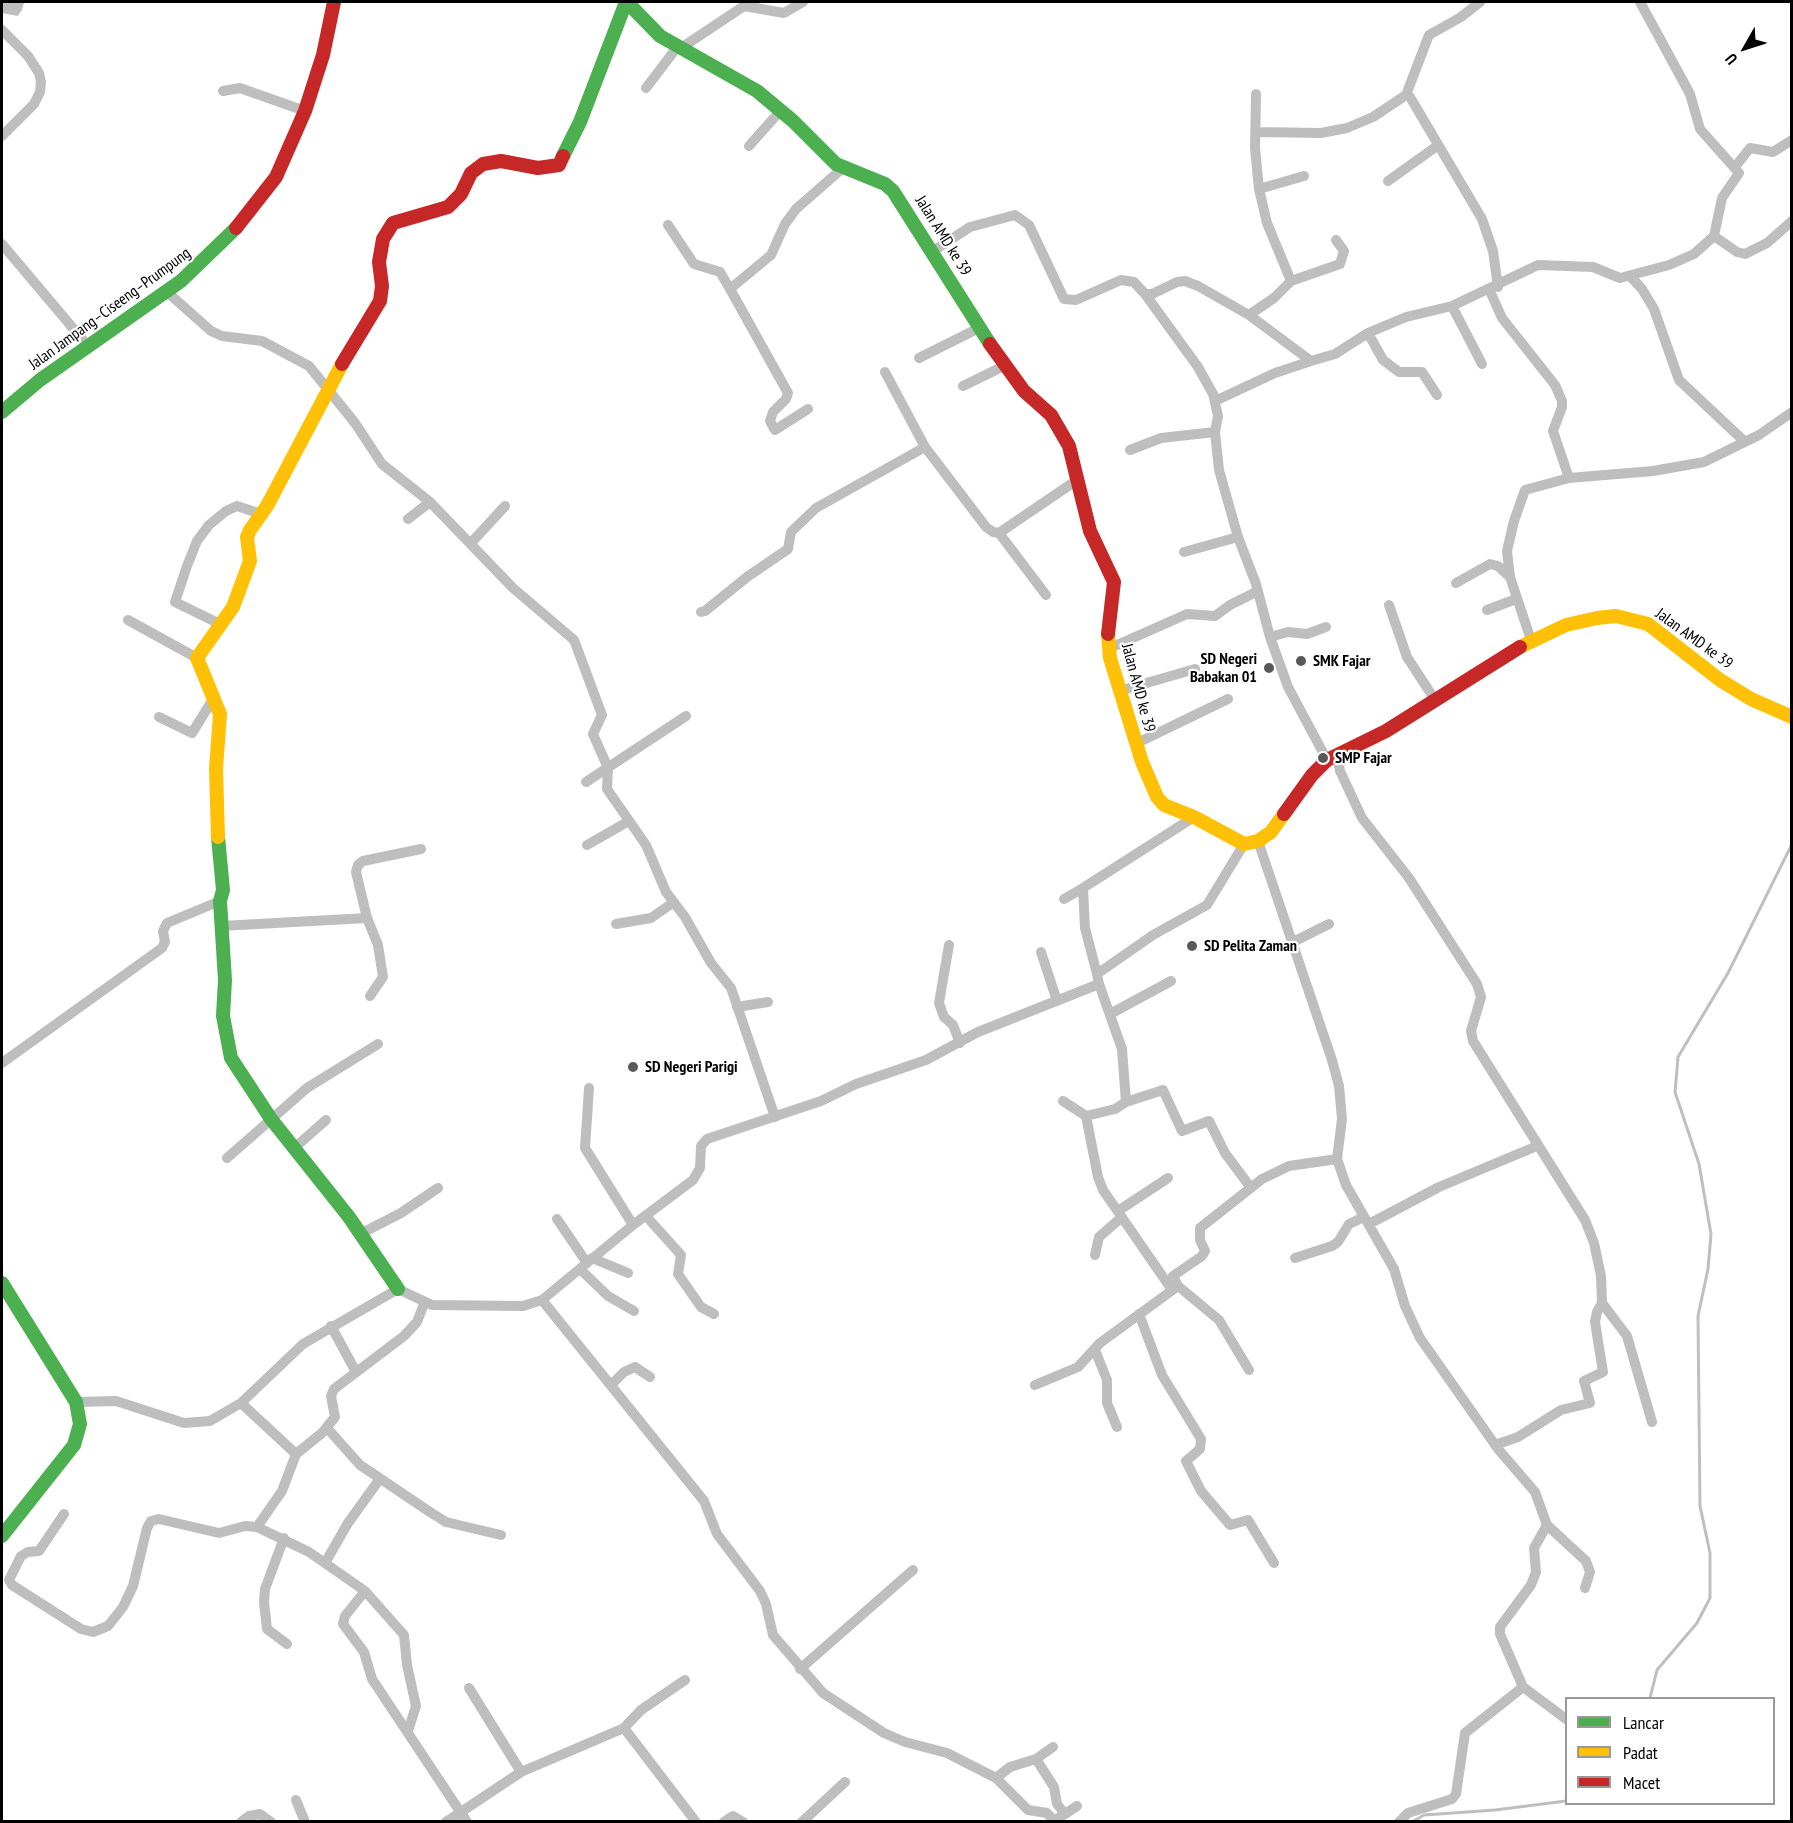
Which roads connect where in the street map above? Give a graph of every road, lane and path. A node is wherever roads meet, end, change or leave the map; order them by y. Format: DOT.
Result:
graph roads {
  1 [pos="627,2"];
  2 [pos="803,2"];
  3 [pos="1480,2"];
  4 [pos="1640,2"];
  5 [pos="331,3"];
  6 [pos="2,30"];
  7 [pos="680,47"];
  8 [pos="646,88"];
  9 [pos="223,91"];
  10 [pos="1256,94"];
  11 [pos="1406,95"];
  12 [pos="781,110"];
  13 [pos="305,111"];
  14 [pos="1257,132"];
  15 [pos="2,136"];
  16 [pos="1791,140"];
  17 [pos="749,146"];
  18 [pos="1437,146"];
  19 [pos="844,167"];
  20 [pos="1735,167"];
  21 [pos="1304,177"];
  22 [pos="1388,181"];
  23 [pos="1259,189"];
  24 [pos="1791,221"];
  25 [pos="668,225"];
  26 [pos="1714,236"];
  27 [pos="1336,240"];
  28 [pos="2,244"];
  29 [pos="933,251"];
  30 [pos="1631,277"];
  31 [pos="1291,281"];
  32 [pos="1493,288"];
  33 [pos="730,289"];
  34 [pos="166,291"];
  35 [pos="1145,294"];
  36 [pos="1452,306"];
  37 [pos="1249,315"];
  38 [pos="981,327"];
  39 [pos="1368,333"];
  40 [pos="88,346"];
  41 [pos="919,358"];
  42 [pos="1311,361"];
  43 [pos="1482,364"];
  44 [pos="1004,366"];
  45 [pos="885,372"];
  46 [pos="963,386"];
  47 [pos="327,388"];
  48 [pos="1437,395"];
  49 [pos="1215,401"];
  50 [pos="808,410"];
  51 [pos="2,412"];
  52 [pos="1791,412"];
  53 [pos="1215,432"];
  54 [pos="1744,441"];
  55 [pos="925,447"];
  56 [pos="1130,450"];
  57 [pos="1569,478"];
  58 [pos="1077,480"];
  59 [pos="430,502"];
  60 [pos="505,506"];
  61 [pos="261,514"];
  62 [pos="408,519"];
  63 [pos="999,533"];
  64 [pos="1238,537"];
  65 [pos="471,543"];
  66 [pos="1184,552"];
  67 [pos="1510,577"];
  68 [pos="1456,583"];
  69 [pos="1258,591"];
  70 [pos="1046,596"];
  71 [pos="1516,599"];
  72 [pos="1389,605"];
  73 [pos="1487,610"];
  74 [pos="701,612"];
  75 [pos="128,620"];
  76 [pos="220,624"];
  77 [pos="1326,627"];
  78 [pos="1270,637"];
  79 [pos="1531,640"];
  80 [pos="1108,649"];
  81 [pos="197,658"];
  82 [pos="1195,669"];
  83 [pos="1119,691"];
  84 [pos="215,696"];
  85 [pos="1228,699"];
  86 [pos="1435,700"];
  87 [pos="686,716"];
  88 [pos="159,717"];
  89 [pos="1791,717"];
  90 [pos="1135,744"];
  91 [pos="1332,757"];
  92 [pos="608,768"];
  93 [pos="586,782"];
  94 [pos="1194,817"];
  95 [pos="629,821"];
  96 [pos="1258,841"];
  97 [pos="1244,844"];
  98 [pos="587,845"];
  99 [pos="421,849"];
  100 [pos="1083,888"];
  101 [pos="1064,899"];
  102 [pos="220,901"];
  103 [pos="674,902"];
  104 [pos="367,918"];
  105 [pos="616,924"];
  106 [pos="1329,924"];
  107 [pos="221,926"];
  108 [pos="1293,942"];
  109 [pos="949,945"];
  110 [pos="1041,952"];
  111 [pos="1098,979"];
  112 [pos="1171,981"];
  113 [pos="370,996"];
  114 [pos="1057,1001"];
  115 [pos="768,1002"];
  116 [pos="737,1007"];
  117 [pos="1110,1014"];
  118 [pos="960,1042"];
  119 [pos="378,1044"];
  120 [pos="2,1063"];
  121 [pos="589,1088"];
  122 [pos="1063,1101"];
  123 [pos="1126,1102"];
  124 [pos="1086,1116"];
  125 [pos="775,1117"];
  126 [pos="271,1119"];
  127 [pos="326,1120"];
  128 [pos="1537,1146"];
  129 [pos="292,1149"];
  130 [pos="227,1158"];
  131 [pos="1337,1160"];
  132 [pos="1168,1178"];
  133 [pos="438,1188"];
  134 [pos="1251,1188"];
  135 [pos="1120,1214"];
  136 [pos="646,1216"];
  137 [pos="556,1219"];
  138 [pos="1366,1221"];
  139 [pos="633,1224"];
  140 [pos="360,1234"];
  141 [pos="1095,1255"];
  142 [pos="1295,1258"];
  143 [pos="586,1263"];
  144 [pos="628,1273"];
  145 [pos="2,1283"];
  146 [pos="1175,1288"];
  147 [pos="398,1289"];
  148 [pos="542,1300"];
  149 [pos="1602,1303"];
  150 [pos="424,1304"];
  151 [pos="634,1311"];
  152 [pos="714,1314"];
  153 [pos="1139,1314"];
  154 [pos="331,1326"];
  155 [pos="1095,1350"];
  156 [pos="1249,1370"];
  157 [pos="356,1372"];
  158 [pos="650,1377"];
  159 [pos="610,1385"];
  160 [pos="1035,1385"];
  161 [pos="76,1402"];
  162 [pos="241,1403"];
  163 [pos="1652,1422"];
  164 [pos="1117,1427"];
  165 [pos="327,1428"];
  166 [pos="1496,1445"];
  167 [pos="296,1454"];
  168 [pos="379,1480"];
  169 [pos="64,1514"];
  170 [pos="1547,1524"];
  171 [pos="257,1527"];
  172 [pos="501,1535"];
  173 [pos="2,1536"];
  174 [pos="284,1538"];
  175 [pos="325,1563"];
  176 [pos="1274,1563"];
  177 [pos="913,1570"];
  178 [pos="1585,1588"];
  179 [pos="365,1591"];
  180 [pos="287,1644"];
  181 [pos="800,1669"];
  182 [pos="685,1680"];
  183 [pos="1523,1687"];
  184 [pos="469,1688"];
  185 [pos="1565,1718"];
  186 [pos="624,1728"];
  187 [pos="408,1731"];
  188 [pos="1053,1747"];
  189 [pos="1036,1759"];
  190 [pos="521,1772"];
  191 [pos="996,1778"];
  192 [pos="845,1782"];
  193 [pos="296,1800"];
  194 [pos="1077,1806"];
  195 [pos="460,1810"];
  196 [pos="1058,1819"];
  197 [pos="242,1821"];
  198 [pos="271,1821"];
  199 [pos="305,1821"];
  200 [pos="446,1821"];
  201 [pos="467,1821"];
  202 [pos="696,1821"];
  203 [pos="724,1821"];
  204 [pos="743,1821"];
  205 [pos="802,1821"];
  206 [pos="1399,1821"];
  1 -- 7 [label="street, Jalan AMD ke 39"];
  1 -- 47 [label="street"];
  2 -- 7 [label="street"];
  3 -- 11 [label="street"];
  4 -- 20 [label="street"];
  5 -- 13 [label="street, Jalan Jampang–Ciseeng–Prumpung"];
  6 -- 15 [label="street"];
  7 -- 8 [label="street"];
  7 -- 12 [label="street, Jalan AMD ke 39"];
  9 -- 13 [label="street"];
  10 -- 14 [label="street"];
  11 -- 14 [label="street"];
  11 -- 18 [label="street"];
  12 -- 17 [label="street"];
  12 -- 19 [label="street, Jalan AMD ke 39"];
  13 -- 34 [label="street, Jalan Jampang–Ciseeng–Prumpung"];
  14 -- 23 [label="street"];
  16 -- 20 [label="street"];
  18 -- 22 [label="street"];
  18 -- 32 [label="street"];
  19 -- 29 [label="street, Jalan AMD ke 39"];
  19 -- 33 [label="street"];
  20 -- 26 [label="street"];
  21 -- 23 [label="street"];
  23 -- 31 [label="street"];
  24 -- 26 [label="street"];
  25 -- 33 [label="street"];
  26 -- 30 [label="street"];
  27 -- 31 [label="street"];
  28 -- 40 [label="street"];
  29 -- 35 [label="street"];
  29 -- 38 [label="street, Jalan AMD ke 39"];
  30 -- 32 [label="street"];
  30 -- 54 [label="street"];
  31 -- 37 [label="street"];
  32 -- 36 [label="street"];
  32 -- 57 [label="street"];
  33 -- 50 [label="street"];
  34 -- 40 [label="street, Jalan Jampang–Ciseeng–Prumpung"];
  34 -- 47 [label="street"];
  35 -- 37 [label="street"];
  35 -- 49 [label="street"];
  36 -- 39 [label="street"];
  36 -- 43 [label="street"];
  37 -- 42 [label="street"];
  38 -- 41 [label="street"];
  38 -- 44 [label="street, Jalan AMD ke 39"];
  39 -- 42 [label="street"];
  39 -- 48 [label="street"];
  40 -- 51 [label="street, Jalan Jampang–Ciseeng–Prumpung"];
  42 -- 49 [label="street"];
  44 -- 46 [label="street"];
  44 -- 58 [label="street, Jalan AMD ke 39"];
  45 -- 55 [label="street"];
  47 -- 59 [label="street"];
  47 -- 61 [label="street"];
  49 -- 53 [label="street"];
  52 -- 54 [label="street"];
  53 -- 56 [label="street"];
  53 -- 64 [label="street"];
  54 -- 57 [label="street"];
  55 -- 63 [label="street"];
  55 -- 74 [label="street"];
  57 -- 67 [label="street"];
  58 -- 63 [label="street"];
  58 -- 80 [label="street, Jalan AMD ke 39"];
  59 -- 62 [label="street"];
  59 -- 65 [label="street"];
  60 -- 65 [label="street"];
  61 -- 76 [label="street"];
  61 -- 76 [label="street"];
  63 -- 70 [label="street"];
  64 -- 66 [label="street"];
  64 -- 69 [label="street"];
  65 -- 92 [label="street"];
  67 -- 68 [label="street"];
  67 -- 71 [label="street"];
  69 -- 78 [label="street"];
  69 -- 80 [label="street"];
  71 -- 73 [label="street"];
  71 -- 79 [label="street"];
  72 -- 86 [label="street"];
  75 -- 81 [label="street"];
  76 -- 81 [label="street"];
  77 -- 78 [label="street"];
  78 -- 91 [label="street"];
  79 -- 86 [label="street, Jalan AMD ke 39"];
  79 -- 89 [label="street, Jalan AMD ke 39"];
  80 -- 83 [label="street, Jalan AMD ke 39"];
  81 -- 84 [label="street"];
  82 -- 83 [label="street"];
  83 -- 90 [label="street, Jalan AMD ke 39"];
  84 -- 88 [label="street"];
  84 -- 102 [label="street"];
  85 -- 90 [label="street"];
  86 -- 91 [label="street, Jalan AMD ke 39"];
  87 -- 92 [label="street"];
  90 -- 94 [label="street, Jalan AMD ke 39"];
  91 -- 96 [label="street, Jalan AMD ke 39"];
  91 -- 128 [label="street"];
  92 -- 93 [label="street"];
  92 -- 95 [label="street"];
  94 -- 97 [label="street, Jalan AMD ke 39"];
  94 -- 100 [label="street"];
  95 -- 98 [label="street"];
  95 -- 103 [label="street"];
  96 -- 97 [label="street"];
  96 -- 108 [label="street"];
  97 -- 111 [label="street"];
  99 -- 104 [label="street"];
  100 -- 101 [label="street"];
  100 -- 111 [label="street"];
  102 -- 107 [label="street"];
  102 -- 120 [label="street"];
  103 -- 105 [label="street"];
  103 -- 116 [label="street"];
  104 -- 107 [label="street"];
  104 -- 113 [label="street"];
  106 -- 108 [label="street"];
  107 -- 126 [label="street"];
  108 -- 131 [label="street"];
  109 -- 118 [label="street"];
  110 -- 114 [label="street"];
  111 -- 114 [label="street"];
  111 -- 117 [label="street"];
  112 -- 117 [label="street"];
  114 -- 118 [label="street"];
  115 -- 116 [label="street"];
  116 -- 125 [label="street"];
  117 -- 123 [label="street"];
  118 -- 125 [label="street"];
  119 -- 126 [label="street"];
  121 -- 139 [label="street"];
  122 -- 124 [label="street"];
  123 -- 124 [label="street"];
  123 -- 134 [label="street"];
  124 -- 135 [label="street"];
  125 -- 136 [label="street"];
  126 -- 129 [label="street"];
  126 -- 130 [label="street"];
  127 -- 129 [label="street"];
  128 -- 138 [label="street"];
  128 -- 149 [label="street"];
  129 -- 140 [label="street"];
  131 -- 134 [label="street"];
  131 -- 138 [label="street"];
  132 -- 135 [label="street"];
  133 -- 140 [label="street"];
  134 -- 146 [label="street"];
  135 -- 141 [label="street"];
  135 -- 146 [label="street"];
  136 -- 139 [label="street"];
  136 -- 152 [label="street"];
  137 -- 143 [label="street"];
  138 -- 142 [label="street"];
  138 -- 166 [label="street"];
  139 -- 143 [label="street"];
  140 -- 147 [label="street"];
  143 -- 144 [label="street"];
  143 -- 148 [label="street"];
  143 -- 151 [label="street"];
  145 -- 161 [label="street"];
  146 -- 153 [label="street"];
  146 -- 156 [label="street"];
  147 -- 150 [label="street"];
  147 -- 154 [label="street"];
  148 -- 150 [label="street"];
  148 -- 159 [label="street"];
  149 -- 163 [label="street"];
  149 -- 166 [label="street"];
  150 -- 157 [label="street"];
  153 -- 155 [label="street"];
  153 -- 176 [label="street"];
  154 -- 157 [label="street"];
  154 -- 162 [label="street"];
  155 -- 160 [label="street"];
  155 -- 164 [label="street"];
  157 -- 165 [label="street"];
  158 -- 159 [label="street"];
  159 -- 181 [label="street"];
  161 -- 162 [label="street"];
  161 -- 173 [label="street"];
  162 -- 167 [label="street"];
  165 -- 167 [label="street"];
  165 -- 168 [label="street"];
  166 -- 170 [label="street"];
  167 -- 171 [label="street"];
  168 -- 172 [label="street"];
  168 -- 175 [label="street"];
  169 -- 171 [label="street"];
  170 -- 178 [label="street"];
  170 -- 183 [label="street"];
  171 -- 174 [label="street"];
  174 -- 175 [label="street"];
  174 -- 180 [label="street"];
  175 -- 179 [label="street"];
  177 -- 181 [label="street"];
  179 -- 187 [label="street"];
  179 -- 187 [label="street"];
  181 -- 191 [label="street"];
  182 -- 186 [label="street"];
  183 -- 185 [label="street"];
  183 -- 206 [label="street"];
  184 -- 190 [label="street"];
  186 -- 190 [label="street"];
  186 -- 202 [label="street"];
  187 -- 195 [label="street"];
  188 -- 189 [label="street"];
  189 -- 191 [label="street"];
  189 -- 196 [label="street"];
  190 -- 195 [label="street"];
  191 -- 196 [label="street"];
  192 -- 205 [label="street"];
  193 -- 199 [label="street"];
  194 -- 196 [label="street"];
  195 -- 200 [label="street"];
  195 -- 201 [label="street"];
  197 -- 198 [label="street"];
  203 -- 204 [label="street"];
}
